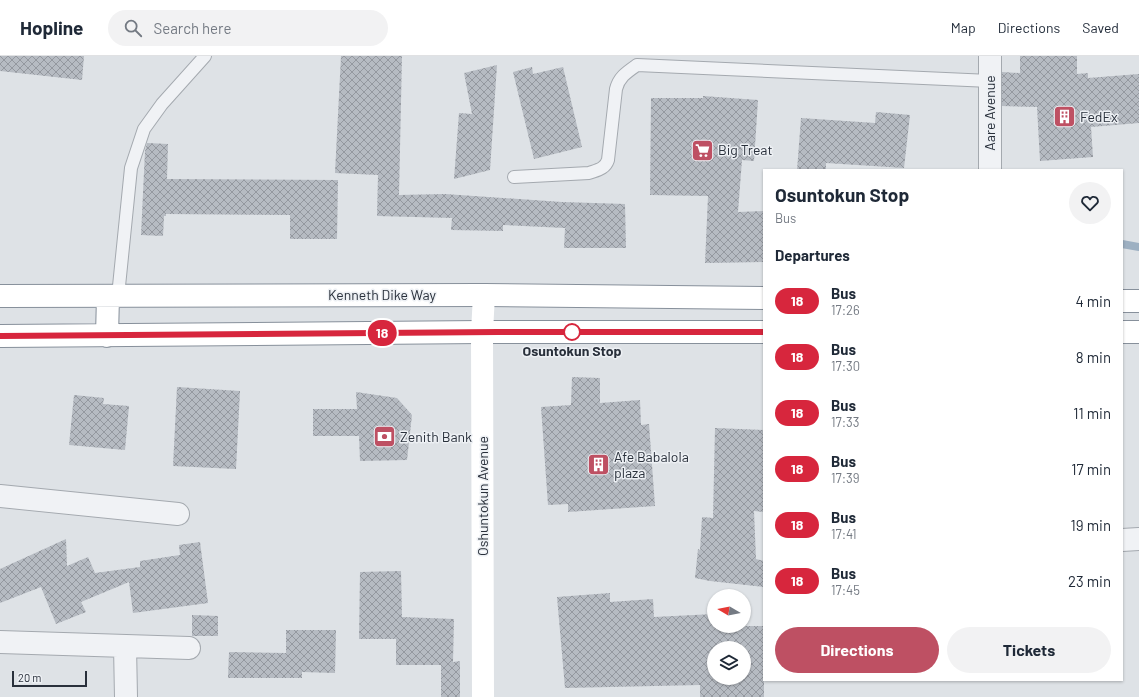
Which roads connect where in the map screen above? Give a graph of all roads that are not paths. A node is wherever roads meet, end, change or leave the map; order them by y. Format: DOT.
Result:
graph roads {
  1 [pos="205,56"];
  2 [pos="990,56"];
  3 [pos="990,81"];
  4 [pos="990,169"];
  5 [pos="514,177"];
  6 [pos="484,295"];
  7 [pos="0,296"];
  8 [pos="113,296"];
  9 [pos="763,298"];
  10 [pos="1123,301"];
  11 [pos="1139,302"];
  12 [pos="482,332"];
  13 [pos="763,332"];
  14 [pos="1123,332"];
  15 [pos="1139,332"];
  16 [pos="0,336"];
  17 [pos="107,336"];
  18 [pos="0,496"];
  19 [pos="178,514"];
  20 [pos="1139,539"];
  21 [pos="1123,540"];
  22 [pos="0,642"];
  23 [pos="125,646"];
  24 [pos="189,648"];
  25 [pos="126,697"];
  26 [pos="483,697"];
  1 -- 8 [label="lane"];
  2 -- 3 [label="street, Aare Avenue"];
  3 -- 4 [label="street, Aare Avenue"];
  3 -- 5 [label="lane"];
  6 -- 8 [label="main road, Kenneth Dike Way"];
  6 -- 9 [label="main road, Kenneth Dike Way"];
  6 -- 12 [label="main road, Oshuntokun Avenue"];
  7 -- 8 [label="main road, Kenneth Dike Way"];
  8 -- 17 [label="main road"];
  10 -- 11 [label="main road"];
  12 -- 13 [label="main road"];
  12 -- 17 [label="main road"];
  12 -- 26 [label="main road, Oshuntokun Avenue"];
  14 -- 15 [label="main road"];
  16 -- 17 [label="main road"];
  18 -- 19 [label="street"];
  20 -- 21 [label="street"];
  22 -- 23 [label="street"];
  23 -- 24 [label="street"];
  23 -- 25 [label="street"];
}
